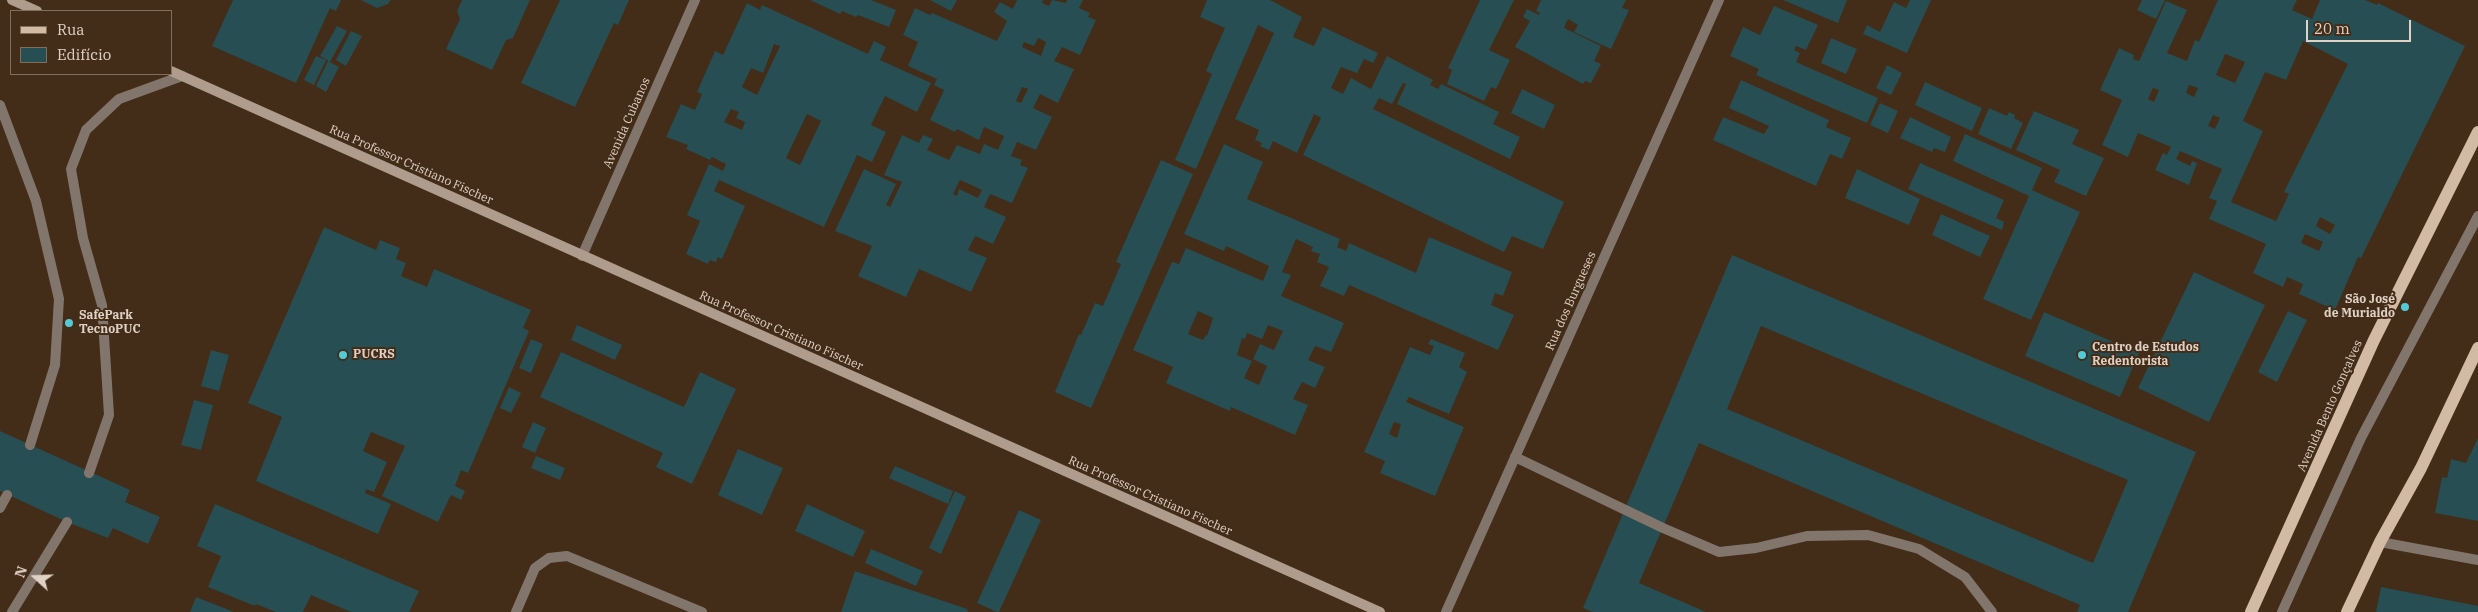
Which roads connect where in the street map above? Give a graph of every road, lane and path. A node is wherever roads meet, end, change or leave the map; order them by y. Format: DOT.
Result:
graph roads {
  1 [pos="12,0"];
  2 [pos="695,0"];
  3 [pos="1719,0"];
  4 [pos="35,10"];
  5 [pos="172,71"];
  6 [pos="182,76"];
  7 [pos="0,105"];
  8 [pos="2478,132"];
  9 [pos="2478,216"];
  10 [pos="582,256"];
  11 [pos="2478,348"];
  12 [pos="30,445"];
  13 [pos="1515,456"];
  14 [pos="89,473"];
  15 [pos="7,495"];
  16 [pos="0,508"];
  17 [pos="67,522"];
  18 [pos="2380,542"];
  19 [pos="2478,560"];
  20 [pos="12,612"];
  21 [pos="516,612"];
  22 [pos="702,612"];
  23 [pos="1380,612"];
  24 [pos="1446,612"];
  25 [pos="1992,612"];
  26 [pos="2251,612"];
  27 [pos="2282,612"];
  28 [pos="2347,612"];
  1 -- 4 [label="main road"];
  2 -- 10 [label="street, Avenida Cubanos"];
  3 -- 13 [label="street, Rua dos Burgueses"];
  5 -- 6 [label="main road, Rua Professor Cristiano Fischer"];
  6 -- 10 [label="main road, Rua Professor Cristiano Fischer"];
  6 -- 14 [label="street"];
  7 -- 12 [label="street"];
  8 -- 26 [label="main road, Avenida Bento Gonçalves"];
  9 -- 27 [label="street"];
  10 -- 23 [label="main road, Rua Professor Cristiano Fischer"];
  11 -- 18 [label="main road"];
  13 -- 24 [label="street, Rua dos Burgueses"];
  13 -- 25 [label="street"];
  15 -- 16 [label="street"];
  17 -- 20 [label="street"];
  18 -- 19 [label="street"];
  18 -- 28 [label="main road"];
  21 -- 22 [label="street"];
}
